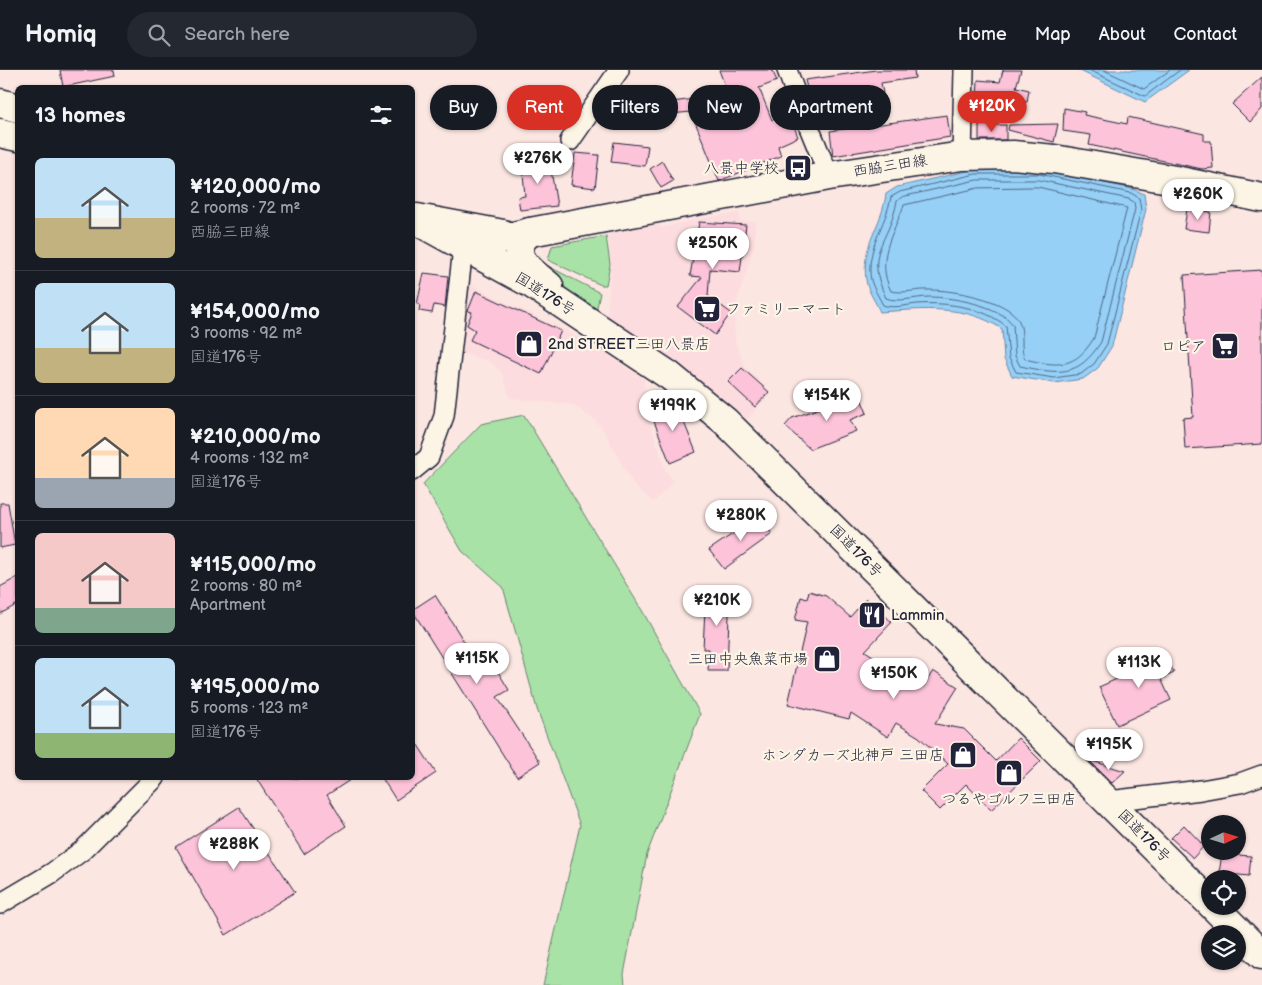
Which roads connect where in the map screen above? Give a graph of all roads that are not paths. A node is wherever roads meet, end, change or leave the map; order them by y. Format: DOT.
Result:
graph roads {
  1 [pos="619,70"];
  2 [pos="787,70"];
  3 [pos="964,70"];
  4 [pos="0,103"];
  5 [pos="15,107"];
  6 [pos="0,133"];
  7 [pos="15,136"];
  8 [pos="570,141"];
  9 [pos="962,156"];
  10 [pos="830,176"];
  11 [pos="1262,198"];
  12 [pos="415,219"];
  13 [pos="415,220"];
  14 [pos="525,233"];
  15 [pos="415,241"];
  16 [pos="463,248"];
  17 [pos="590,322"];
  18 [pos="415,469"];
  19 [pos="1262,775"];
  20 [pos="153,780"];
  21 [pos="1109,801"];
  22 [pos="1201,894"];
  23 [pos="0,904"];
  24 [pos="1223,915"];
  25 [pos="1262,955"];
  1 -- 8 [label="street"];
  2 -- 10 [label="street"];
  3 -- 9 [label="street"];
  4 -- 5 [label="main road"];
  6 -- 7 [label="main road"];
  9 -- 10 [label="main road, 西脇三田線"];
  9 -- 11 [label="main road, 西脇三田線"];
  10 -- 14 [label="main road, 西脇三田線"];
  12 -- 14 [label="main road, 西脇三田線"];
  13 -- 16 [label="main road, 国道176号"];
  14 -- 16 [label="main road, 西脇三田線"];
  14 -- 17 [label="main road"];
  15 -- 16 [label="main road, 国道176号"];
  16 -- 17 [label="main road, 国道176号"];
  16 -- 18 [label="street"];
  17 -- 21 [label="main road, 国道176号"];
  19 -- 21 [label="street"];
  20 -- 23 [label="street"];
  21 -- 22 [label="main road, 国道176号"];
  24 -- 25 [label="main road"];
}
